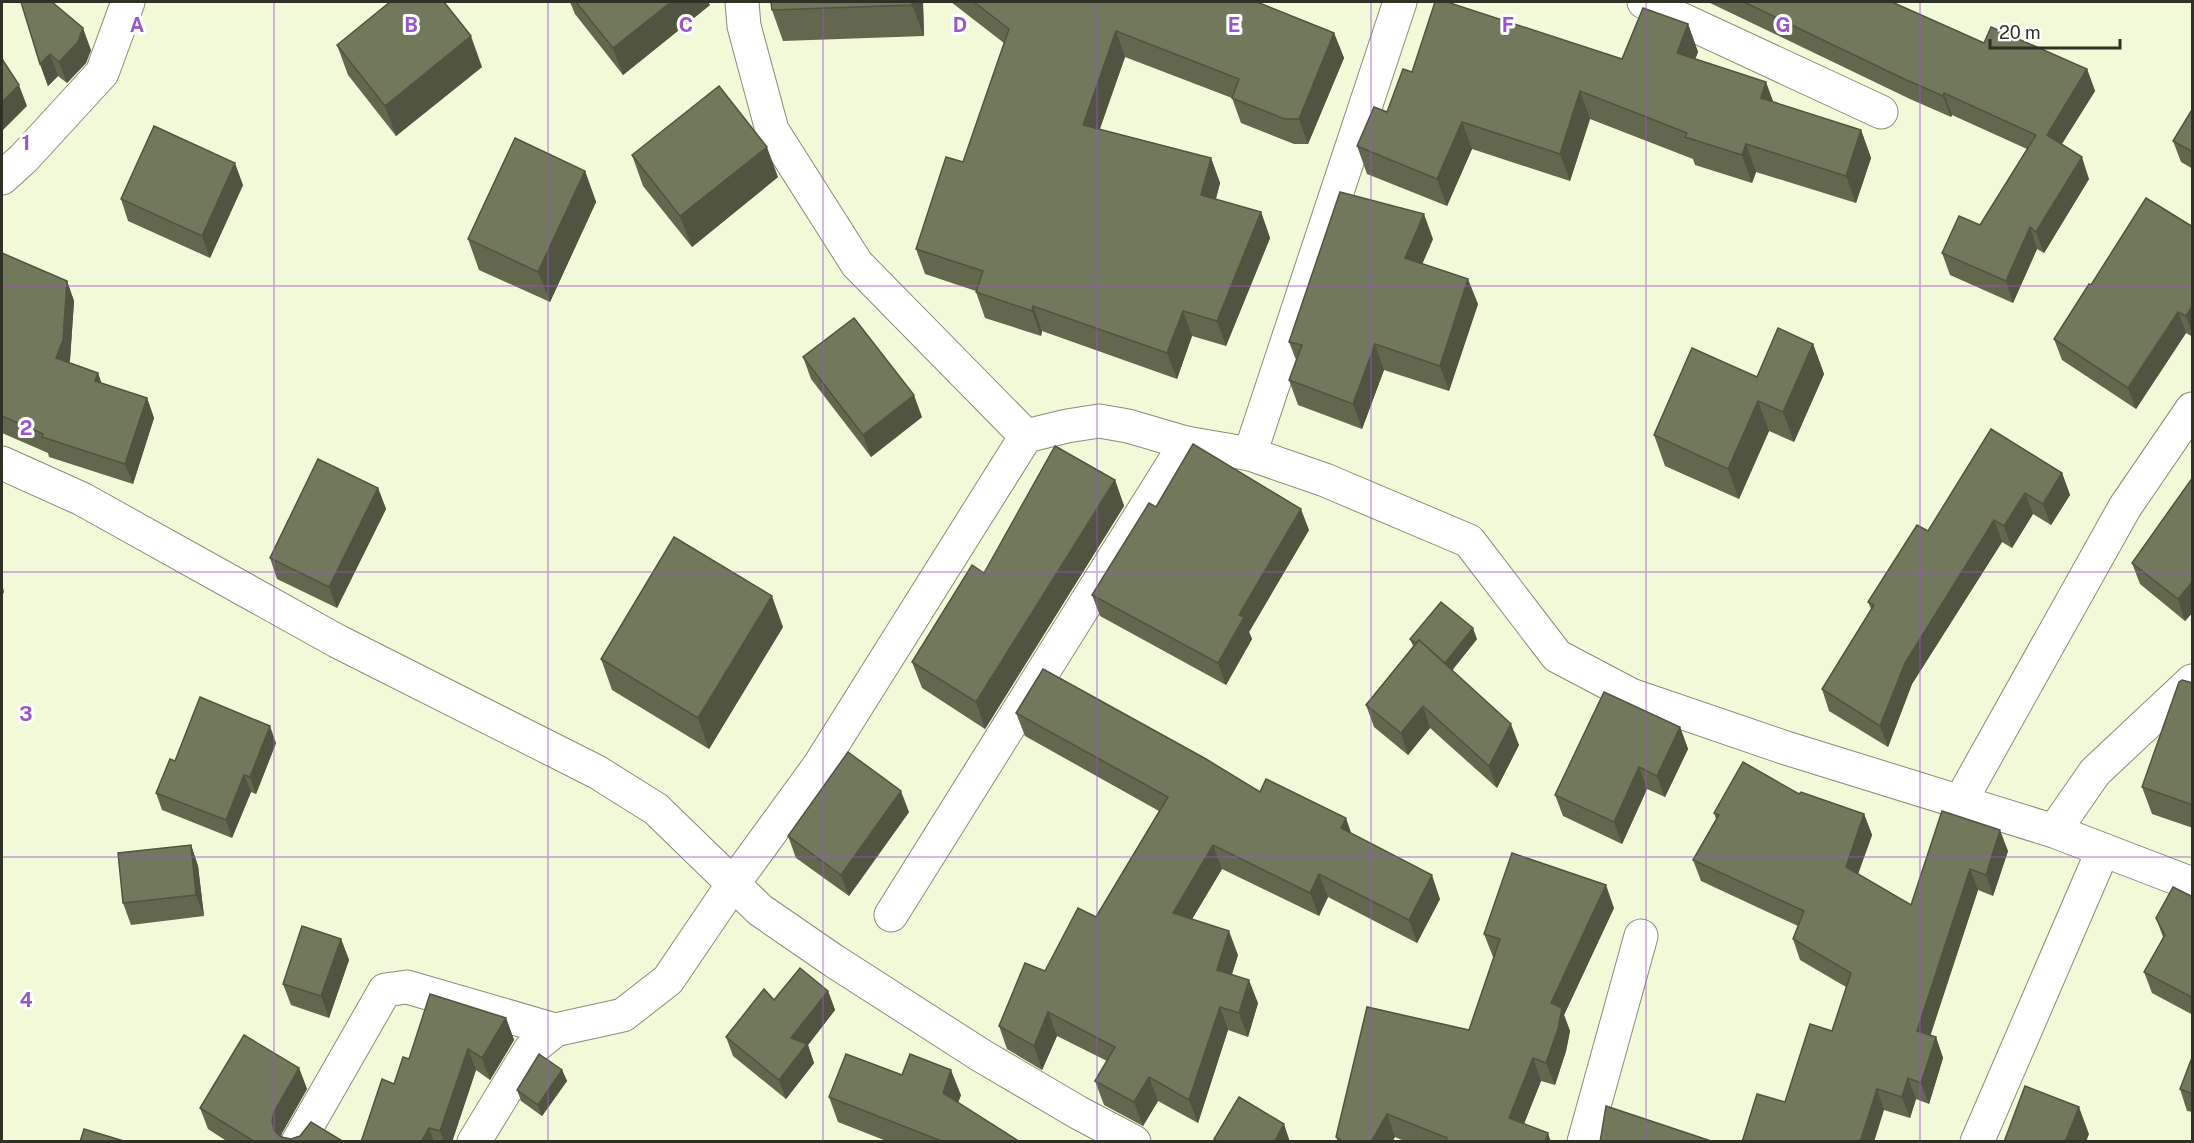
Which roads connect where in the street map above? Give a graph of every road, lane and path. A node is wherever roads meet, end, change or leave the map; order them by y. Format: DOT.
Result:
graph roads {
  1 [pos="128,2"];
  2 [pos="742,2"];
  3 [pos="1400,2"];
  4 [pos="1644,2"];
  5 [pos="1881,111"];
  6 [pos="2,178"];
  7 [pos="2193,409"];
  8 [pos="1026,436"];
  9 [pos="1186,443"];
  10 [pos="1250,454"];
  11 [pos="2,463"];
  12 [pos="2193,681"];
  13 [pos="1960,802"];
  14 [pos="2054,831"];
  15 [pos="2103,849"];
  16 [pos="734,884"];
  17 [pos="2193,884"];
  18 [pos="891,915"];
  19 [pos="1641,936"];
  20 [pos="555,1030"];
  21 [pos="298,1142"];
  22 [pos="474,1142"];
  23 [pos="1134,1142"];
  24 [pos="1584,1142"];
  25 [pos="1977,1142"];
  1 -- 6 [label="street"];
  2 -- 8 [label="street"];
  3 -- 10 [label="street"];
  4 -- 5 [label="street"];
  7 -- 13 [label="street"];
  8 -- 9 [label="street"];
  8 -- 16 [label="street"];
  9 -- 10 [label="street"];
  9 -- 18 [label="street"];
  10 -- 13 [label="street"];
  11 -- 16 [label="street"];
  12 -- 14 [label="street"];
  13 -- 14 [label="street"];
  14 -- 15 [label="street"];
  15 -- 17 [label="street"];
  15 -- 25 [label="street"];
  16 -- 20 [label="street"];
  16 -- 23 [label="street"];
  19 -- 24 [label="street"];
  20 -- 21 [label="street"];
  20 -- 22 [label="street"];
}
